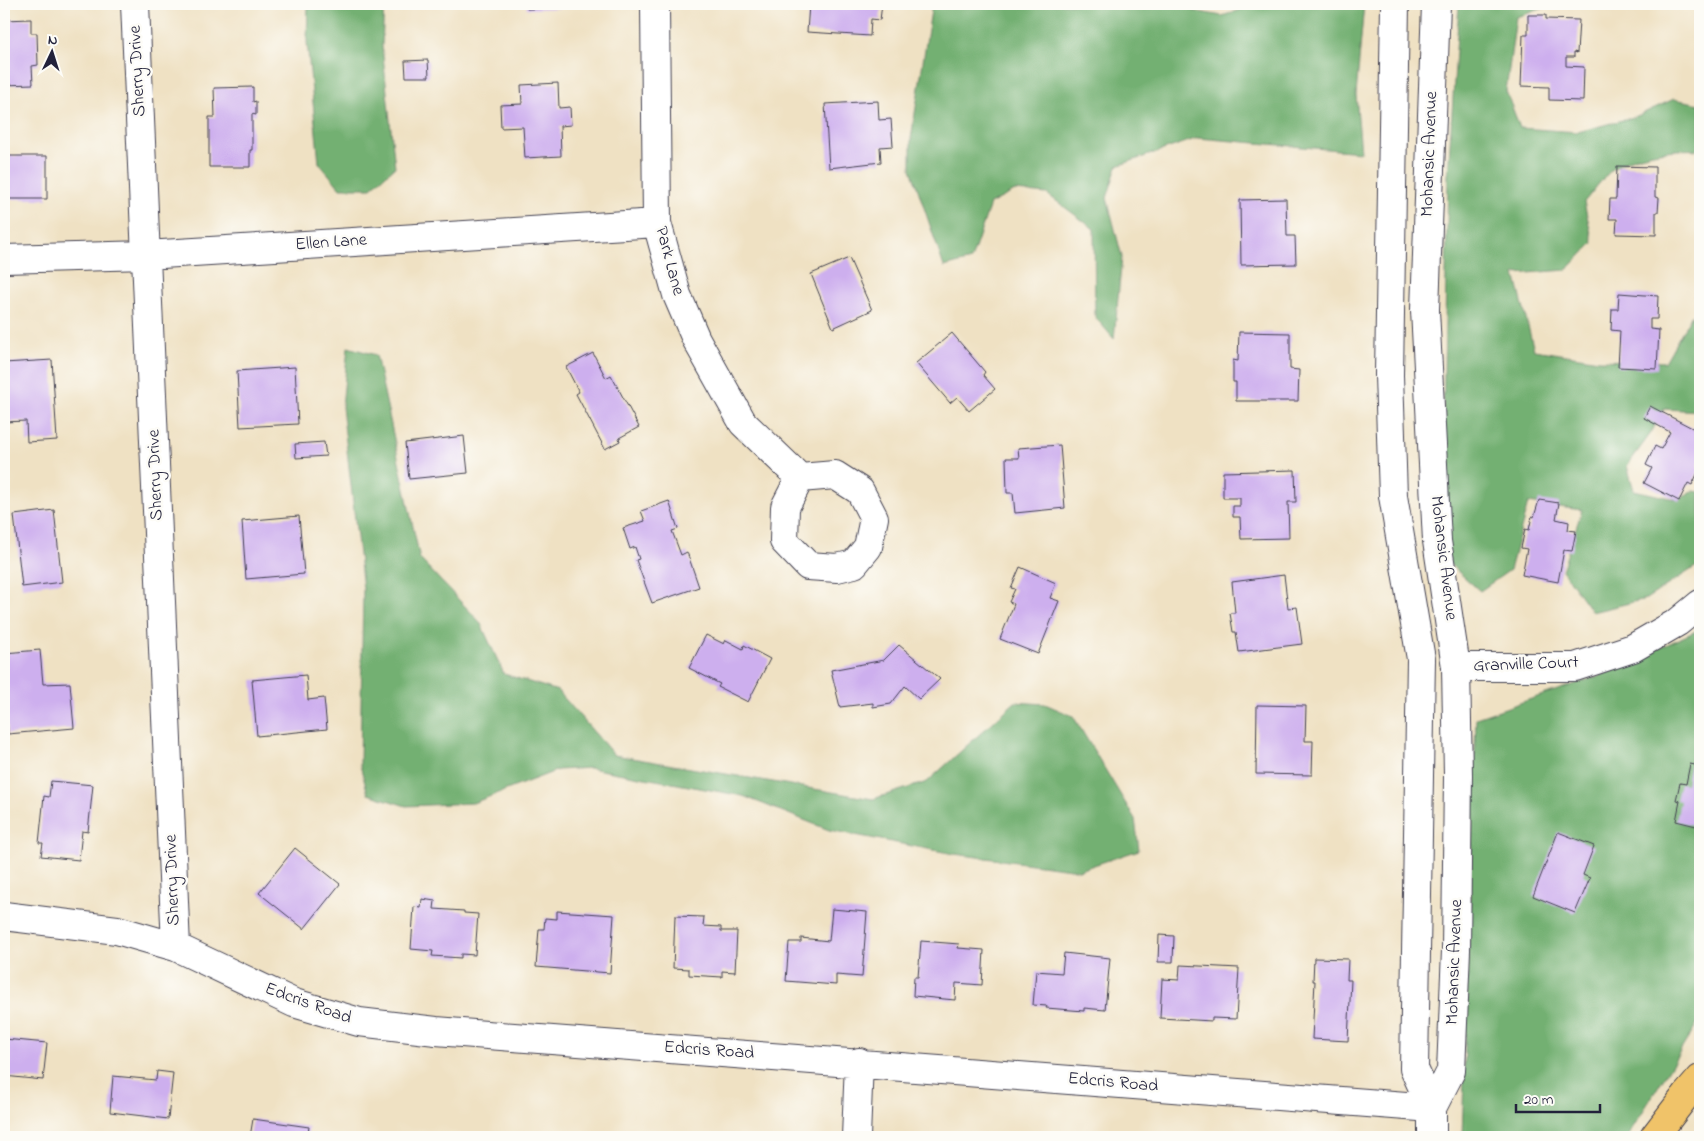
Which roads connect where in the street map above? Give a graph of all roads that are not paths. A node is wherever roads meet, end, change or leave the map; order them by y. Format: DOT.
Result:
graph roads {
  1 [pos="135,4"];
  2 [pos="655,4"];
  3 [pos="1395,4"];
  4 [pos="1436,4"];
  5 [pos="657,223"];
  6 [pos="146,254"];
  7 [pos="4,259"];
  8 [pos="800,478"];
  9 [pos="1700,604"];
  10 [pos="1456,667"];
  11 [pos="4,916"];
  12 [pos="176,947"];
  13 [pos="859,1062"];
  14 [pos="1700,1079"];
  15 [pos="1432,1108"];
  16 [pos="856,1137"];
  17 [pos="1432,1137"];
  18 [pos="1654,1137"];
  1 -- 6 [label="street, Sherry Drive"];
  2 -- 5 [label="street, Park Lane"];
  3 -- 15 [label="street, Mohansic Avenue"];
  4 -- 10 [label="street, Mohansic Avenue"];
  5 -- 6 [label="street, Ellen Lane"];
  5 -- 8 [label="street, Park Lane"];
  6 -- 7 [label="street, Ellen Lane"];
  6 -- 12 [label="street, Sherry Drive"];
  9 -- 10 [label="street, Granville Court"];
  10 -- 15 [label="street, Mohansic Avenue"];
  11 -- 12 [label="street, Edcris Road"];
  12 -- 13 [label="street, Edcris Road"];
  13 -- 15 [label="street, Edcris Road"];
  13 -- 16 [label="street"];
  14 -- 18 [label="highway"];
  15 -- 17 [label="street, Mohansic Avenue"];
}
